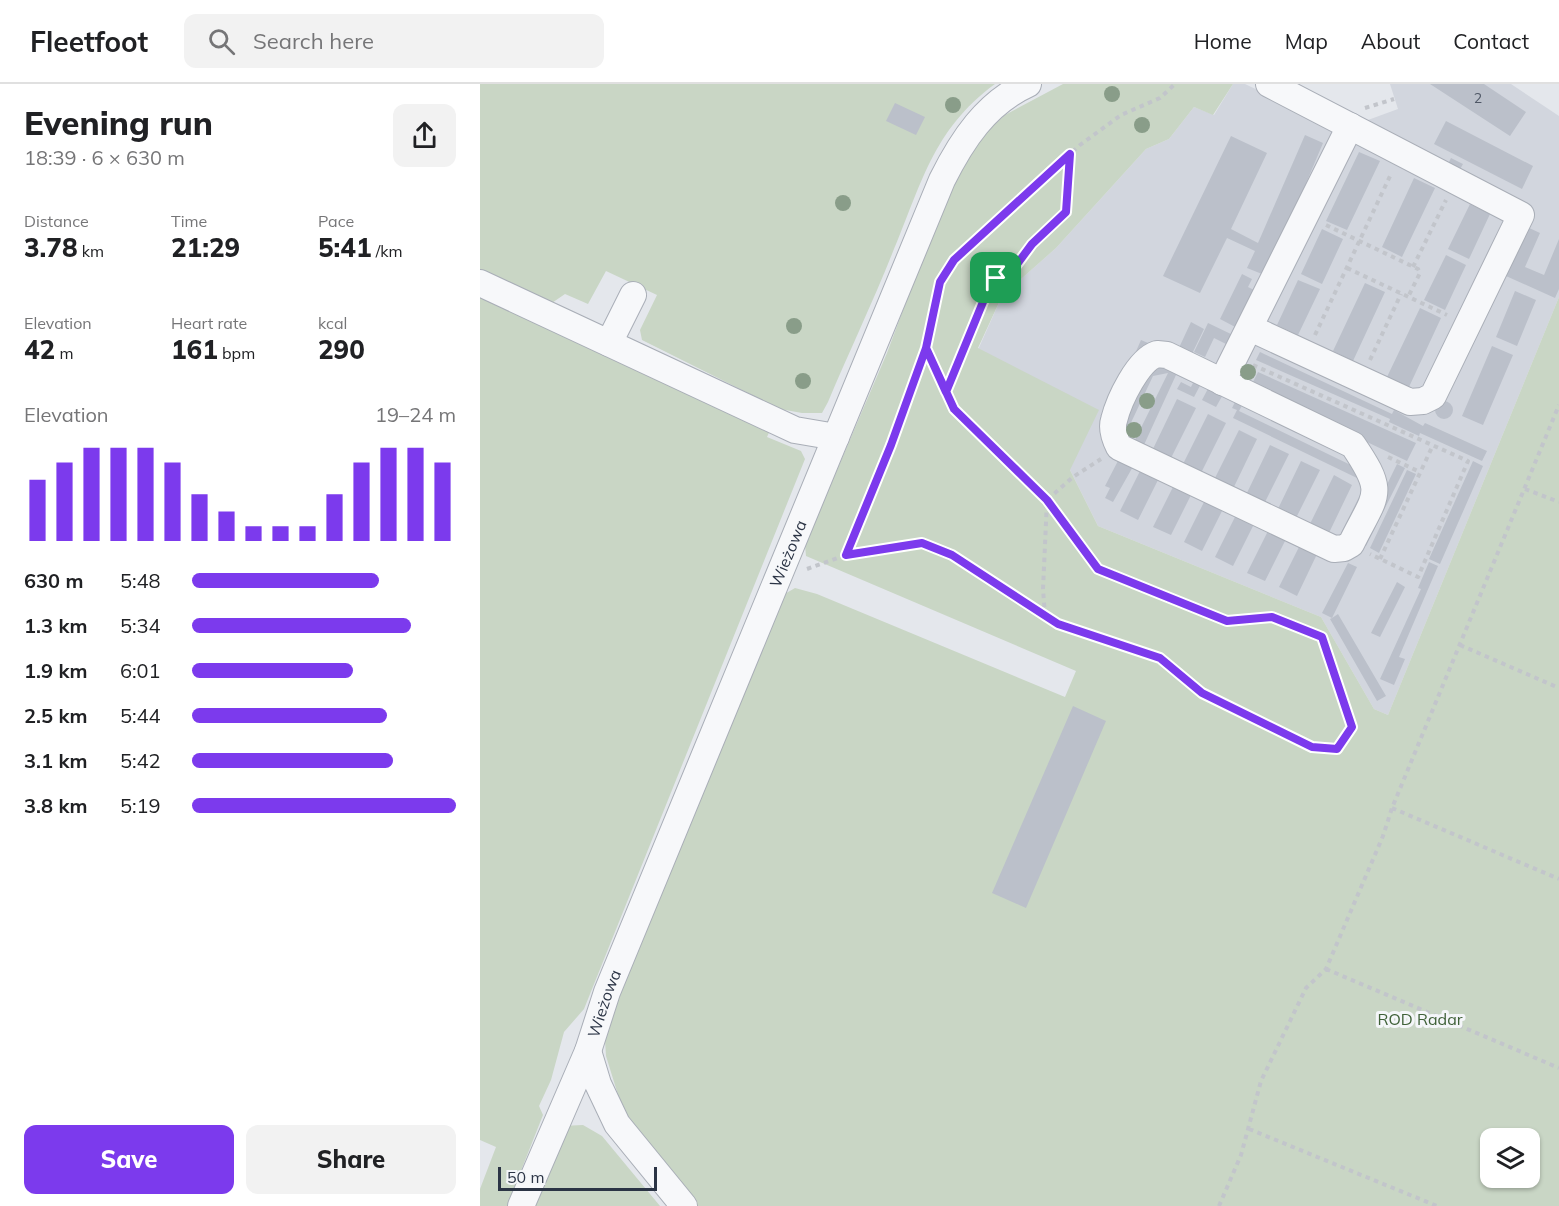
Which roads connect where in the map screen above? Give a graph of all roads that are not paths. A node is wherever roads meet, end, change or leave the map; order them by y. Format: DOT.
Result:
graph roads {
  1 [pos="1028,84"];
  2 [pos="1269,84"];
  3 [pos="1350,126"];
  4 [pos="480,283"];
  5 [pos="633,295"];
  6 [pos="1250,328"];
  7 [pos="609,343"];
  8 [pos="1222,382"];
  9 [pos="836,437"];
  10 [pos="588,1051"];
  11 [pos="521,1206"];
  12 [pos="684,1206"];
  1 -- 9 [label="lane, Wieżowa"];
  2 -- 3 [label="lane"];
  3 -- 6 [label="lane"];
  3 -- 6 [label="lane"];
  4 -- 7 [label="lane"];
  5 -- 7 [label="lane"];
  6 -- 8 [label="lane"];
  7 -- 9 [label="lane"];
  8 -- 8 [label="lane"];
  9 -- 10 [label="lane, Wieżowa"];
  10 -- 11 [label="lane, Wieżowa"];
  10 -- 12 [label="lane, Wieżowa"];
}
